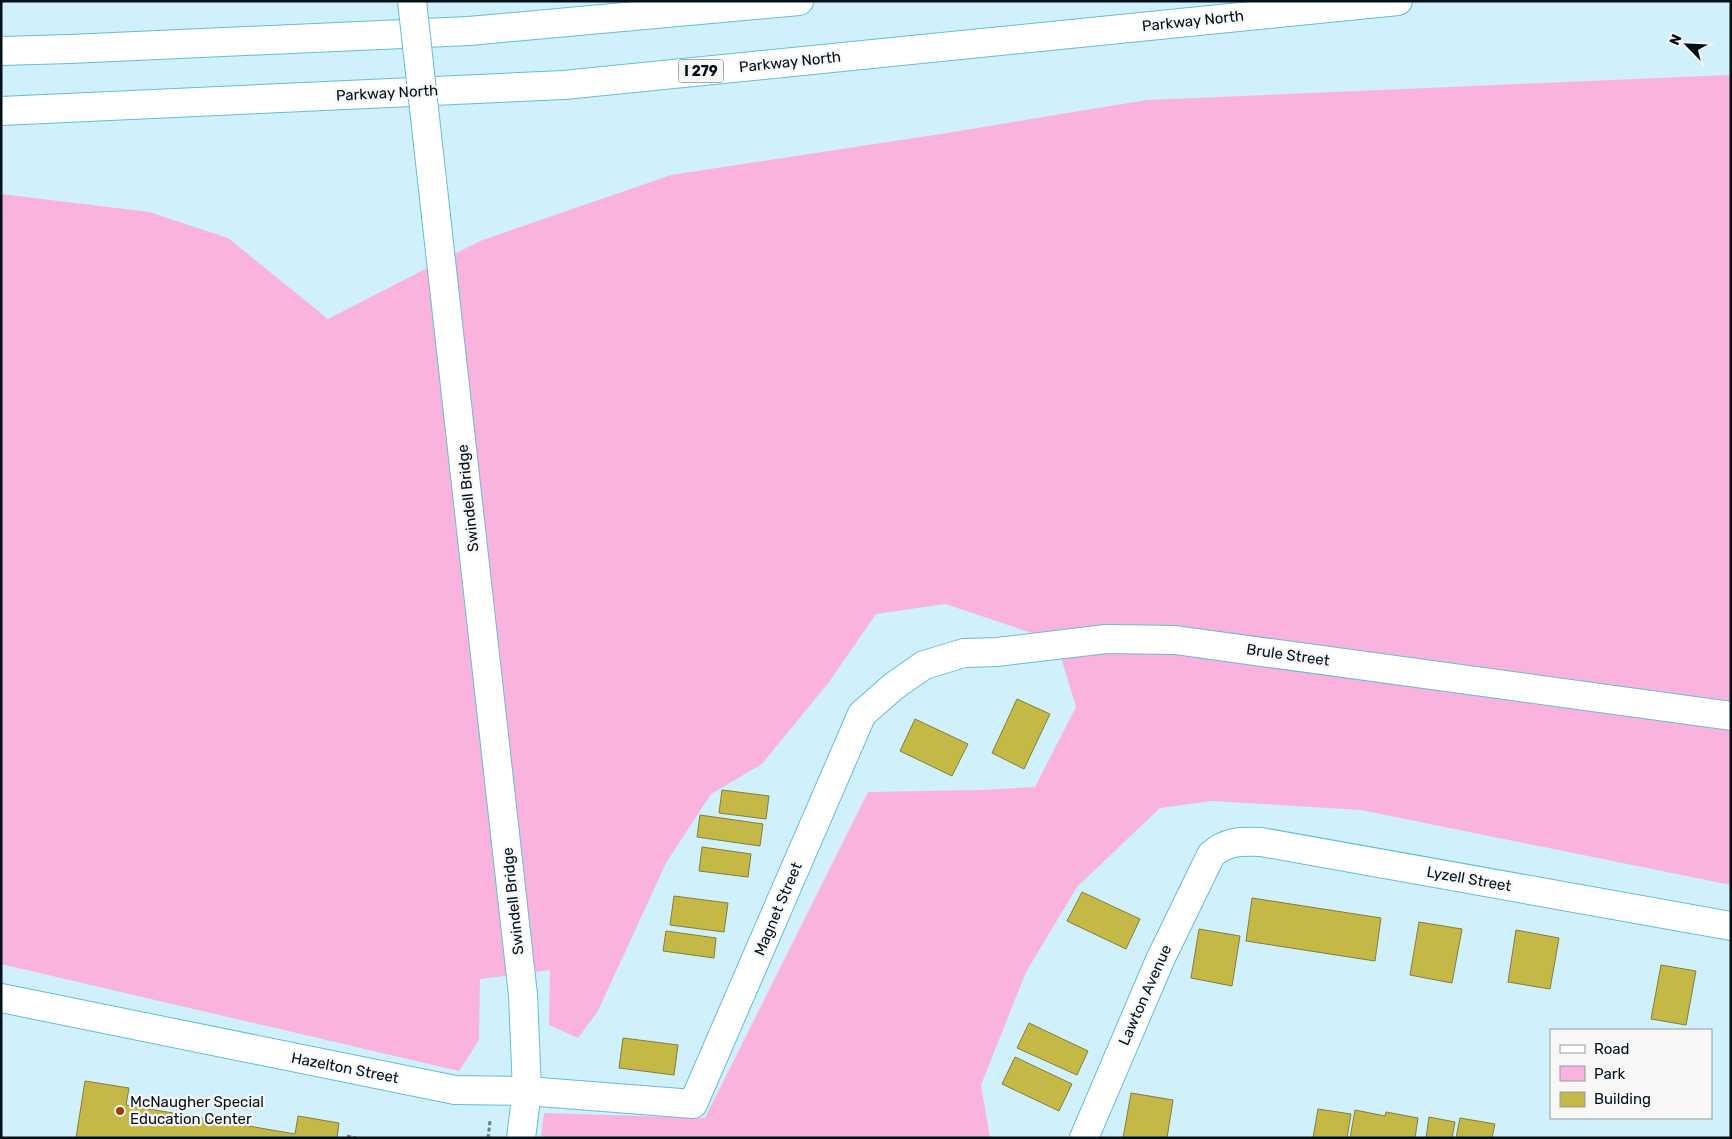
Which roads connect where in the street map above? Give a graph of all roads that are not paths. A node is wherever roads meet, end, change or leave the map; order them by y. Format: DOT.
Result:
graph roads {
  1 [pos="412,1"];
  2 [pos="799,1"];
  3 [pos="1398,1"];
  4 [pos="1,50"];
  5 [pos="1,111"];
  6 [pos="862,714"];
  7 [pos="1731,716"];
  8 [pos="1211,855"];
  9 [pos="1731,926"];
  10 [pos="1,998"];
  11 [pos="527,1091"];
  12 [pos="693,1104"];
  13 [pos="521,1138"];
  14 [pos="1084,1138"];
  1 -- 11 [label="main road, Swindell Bridge, bridge"];
  2 -- 4 [label="main road"];
  3 -- 5 [label="main road, Parkway North / I 279"];
  6 -- 7 [label="main road, Brule Street"];
  6 -- 12 [label="main road, Magnet Street"];
  8 -- 9 [label="main road, Lyzell Street"];
  8 -- 14 [label="main road, Lawton Avenue"];
  10 -- 11 [label="main road, Hazelton Street"];
  11 -- 12 [label="main road, Hazelton Street"];
  11 -- 13 [label="main road, Swindell Bridge"];
}
